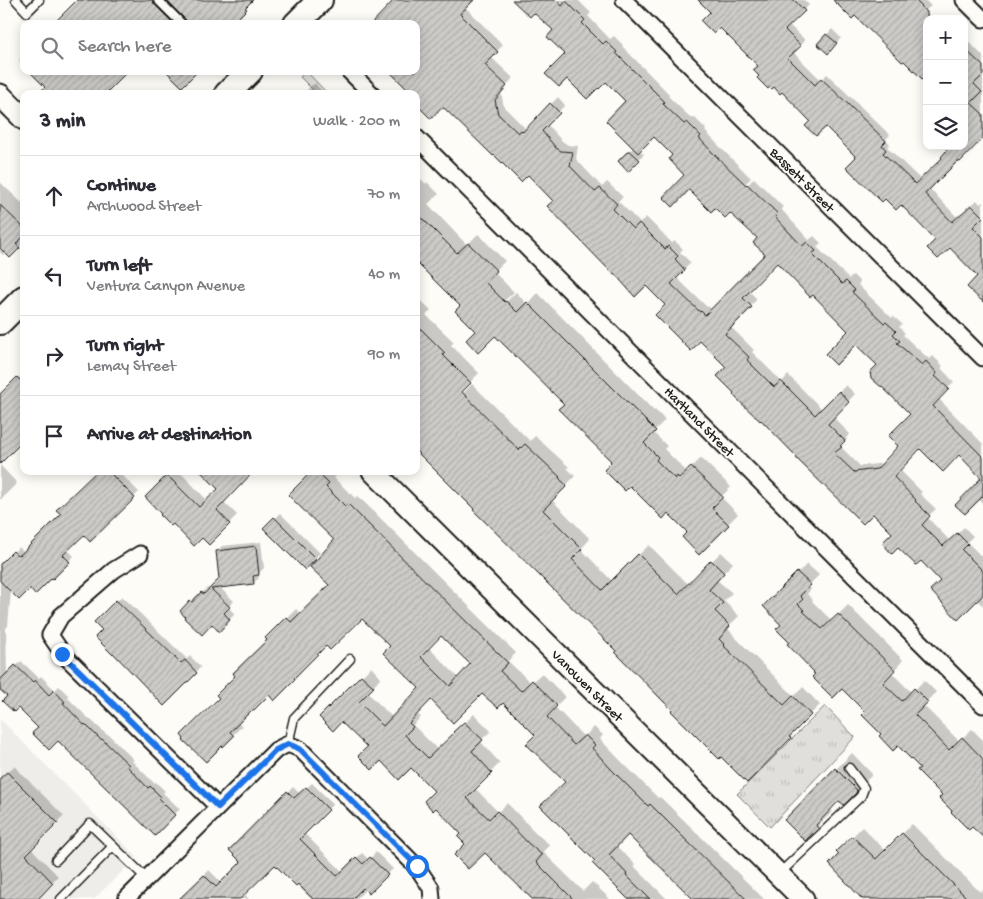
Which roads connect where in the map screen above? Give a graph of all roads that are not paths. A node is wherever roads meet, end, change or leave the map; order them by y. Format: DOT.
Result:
graph roads {
  1 [pos="16,0"];
  2 [pos="39,0"];
  3 [pos="158,0"];
  4 [pos="320,0"];
  5 [pos="624,0"];
  6 [pos="964,0"];
  7 [pos="983,18"];
  8 [pos="178,20"];
  9 [pos="302,20"];
  10 [pos="353,75"];
  11 [pos="368,90"];
  12 [pos="0,95"];
  13 [pos="20,115"];
  14 [pos="420,142"];
  15 [pos="20,302"];
  16 [pos="0,322"];
  17 [pos="983,358"];
  18 [pos="377,475"];
  19 [pos="140,554"];
  20 [pos="350,659"];
  21 [pos="983,705"];
  22 [pos="288,744"];
  23 [pos="849,768"];
  24 [pos="218,807"];
  25 [pos="113,846"];
  26 [pos="56,860"];
  27 [pos="779,874"];
  28 [pos="146,878"];
  29 [pos="61,899"];
  30 [pos="126,899"];
  31 [pos="432,899"];
  32 [pos="803,899"];
  1 -- 2 [label="lane"];
  3 -- 8 [label="lane"];
  4 -- 9 [label="main road"];
  5 -- 17 [label="street, Bassett Street"];
  6 -- 7 [label="street"];
  10 -- 11 [label="street"];
  12 -- 13 [label="main road"];
  14 -- 21 [label="street, Hartland Street"];
  15 -- 16 [label="main road"];
  18 -- 27 [label="main road, Vanowen Street"];
  19 -- 24 [label="street"];
  20 -- 22 [label="lane"];
  22 -- 24 [label="street"];
  22 -- 31 [label="street"];
  23 -- 27 [label="lane"];
  24 -- 28 [label="street"];
  25 -- 26 [label="lane"];
  25 -- 28 [label="lane"];
  25 -- 29 [label="lane"];
  27 -- 32 [label="main road, Vanowen Street"];
  28 -- 30 [label="street"];
}
